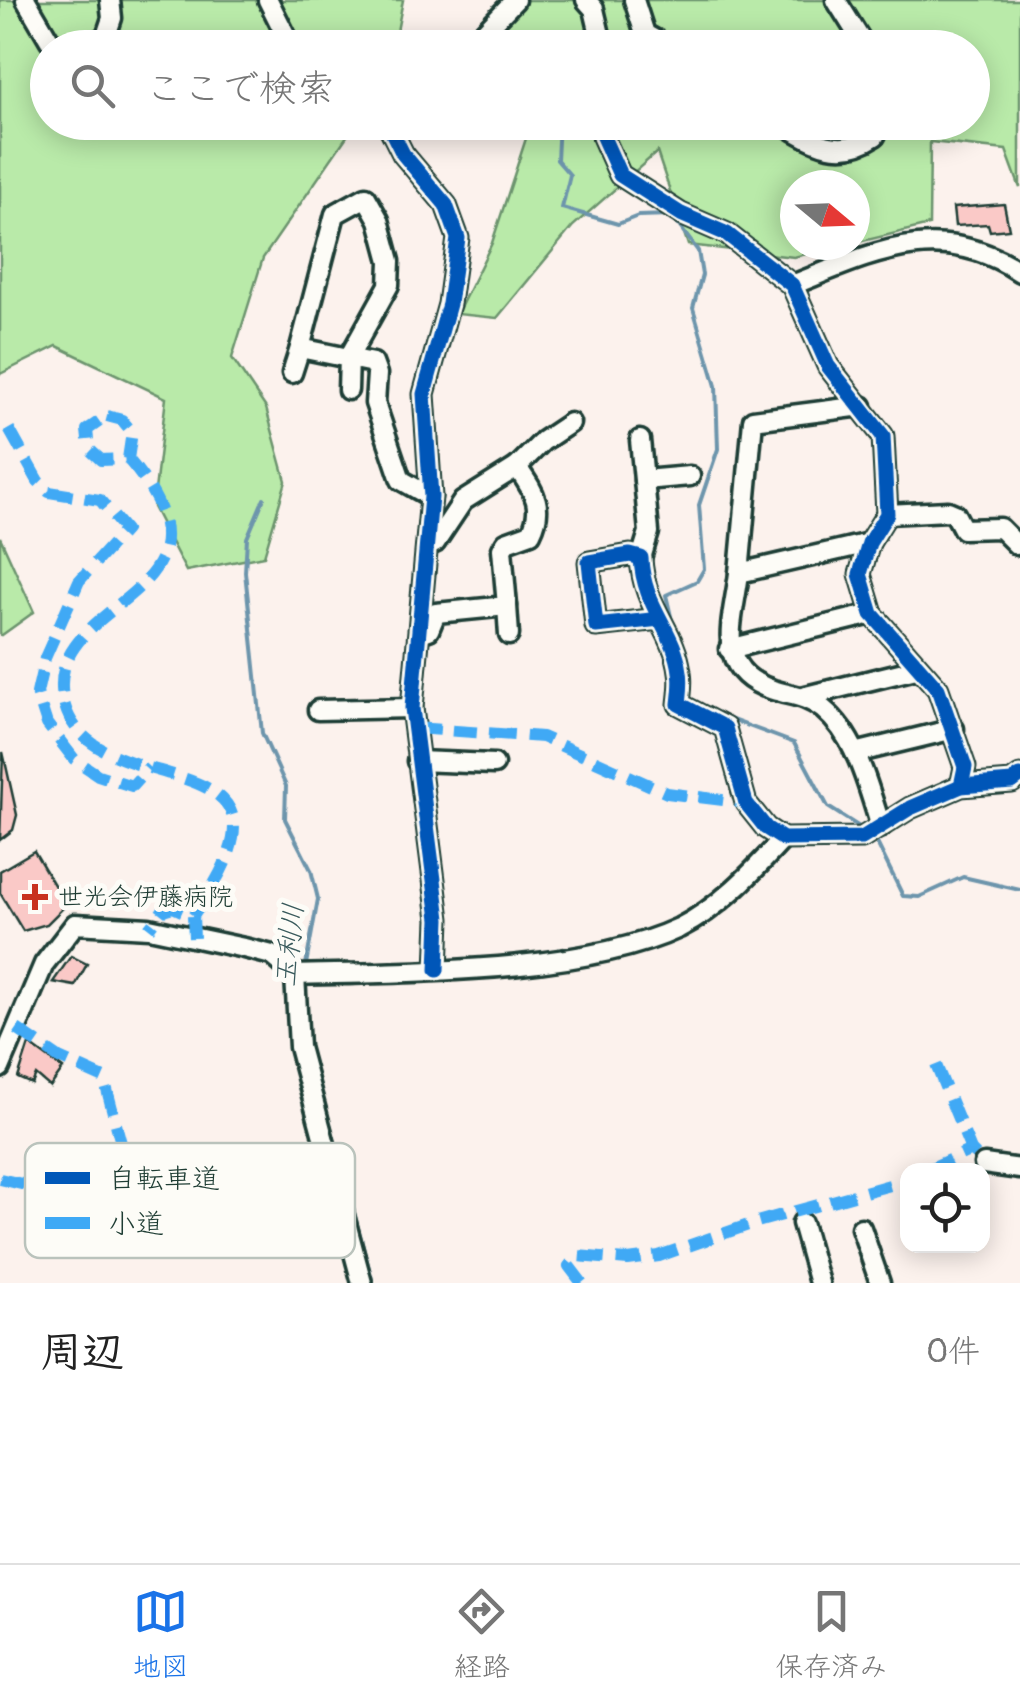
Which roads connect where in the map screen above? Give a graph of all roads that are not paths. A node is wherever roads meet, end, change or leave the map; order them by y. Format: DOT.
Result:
graph roads {
  1 [pos="26,0"];
  2 [pos="110,0"];
  3 [pos="268,0"];
  4 [pos="516,0"];
  5 [pos="586,0"];
  6 [pos="634,0"];
  7 [pos="836,0"];
  8 [pos="44,30"];
  9 [pos="108,30"];
  10 [pos="283,30"];
  11 [pos="487,30"];
  12 [pos="599,30"];
  13 [pos="644,30"];
  14 [pos="855,30"];
  15 [pos="397,140"];
  16 [pos="606,140"];
  17 [pos="807,140"];
  18 [pos="865,140"];
  19 [pos="1020,272"];
  20 [pos="792,285"];
  21 [pos="300,348"];
  22 [pos="349,357"];
  23 [pos="292,373"];
  24 [pos="348,390"];
  25 [pos="862,406"];
  26 [pos="570,423"];
  27 [pos="640,440"];
  28 [pos="516,467"];
  29 [pos="690,476"];
  30 [pos="644,480"];
  31 [pos="431,497"];
  32 [pos="888,514"];
  33 [pos="870,543"];
  34 [pos="428,545"];
  35 [pos="1018,545"];
  36 [pos="641,558"];
  37 [pos="740,573"];
  38 [pos="507,606"];
  39 [pos="872,614"];
  40 [pos="660,619"];
  41 [pos="421,633"];
  42 [pos="508,636"];
  43 [pos="729,649"];
  44 [pos="916,669"];
  45 [pos="806,696"];
  46 [pos="412,708"];
  47 [pos="318,710"];
  48 [pos="954,729"];
  49 [pos="855,753"];
  50 [pos="416,761"];
  51 [pos="494,764"];
  52 [pos="1020,776"];
  53 [pos="961,786"];
  54 [pos="881,827"];
  55 [pos="783,839"];
  56 [pos="437,970"];
  57 [pos="295,975"];
  58 [pos="0,1068"];
  59 [pos="325,1143"];
  60 [pos="990,1165"];
  61 [pos="1020,1169"];
  62 [pos="802,1223"];
  63 [pos="861,1228"];
  64 [pos="355,1256"];
  65 [pos="362,1283"];
  66 [pos="819,1283"];
  67 [pos="880,1283"];
  1 -- 8 [label="street"];
  2 -- 9 [label="street"];
  3 -- 10 [label="street"];
  4 -- 11 [label="street"];
  5 -- 12 [label="street"];
  6 -- 13 [label="street"];
  7 -- 14 [label="street"];
  15 -- 31 [label="street"];
  16 -- 20 [label="street"];
  17 -- 18 [label="street"];
  19 -- 20 [label="street"];
  20 -- 25 [label="street"];
  21 -- 22 [label="street"];
  21 -- 22 [label="street"];
  21 -- 23 [label="street"];
  22 -- 24 [label="street"];
  22 -- 31 [label="street"];
  25 -- 32 [label="street"];
  25 -- 37 [label="street"];
  26 -- 28 [label="street"];
  27 -- 30 [label="street"];
  28 -- 34 [label="street"];
  28 -- 38 [label="street"];
  29 -- 30 [label="street"];
  30 -- 36 [label="street"];
  31 -- 34 [label="street"];
  32 -- 33 [label="street"];
  32 -- 35 [label="street"];
  33 -- 37 [label="street"];
  33 -- 39 [label="street"];
  34 -- 41 [label="street"];
  36 -- 40 [label="street"];
  36 -- 40 [label="street"];
  37 -- 43 [label="street"];
  38 -- 41 [label="street"];
  38 -- 42 [label="street"];
  39 -- 43 [label="street"];
  39 -- 44 [label="street"];
  40 -- 55 [label="street"];
  41 -- 46 [label="street"];
  43 -- 45 [label="street"];
  44 -- 45 [label="street"];
  44 -- 48 [label="street"];
  45 -- 49 [label="street"];
  46 -- 47 [label="street"];
  46 -- 50 [label="street"];
  48 -- 49 [label="street"];
  48 -- 53 [label="street"];
  49 -- 54 [label="street"];
  50 -- 51 [label="street"];
  50 -- 56 [label="street"];
  52 -- 53 [label="street"];
  53 -- 54 [label="street"];
  54 -- 55 [label="street"];
  55 -- 56 [label="street"];
  56 -- 57 [label="street"];
  57 -- 58 [label="street"];
  57 -- 59 [label="street"];
  60 -- 61 [label="street"];
  62 -- 66 [label="street"];
  63 -- 67 [label="street"];
  64 -- 65 [label="street"];
}
